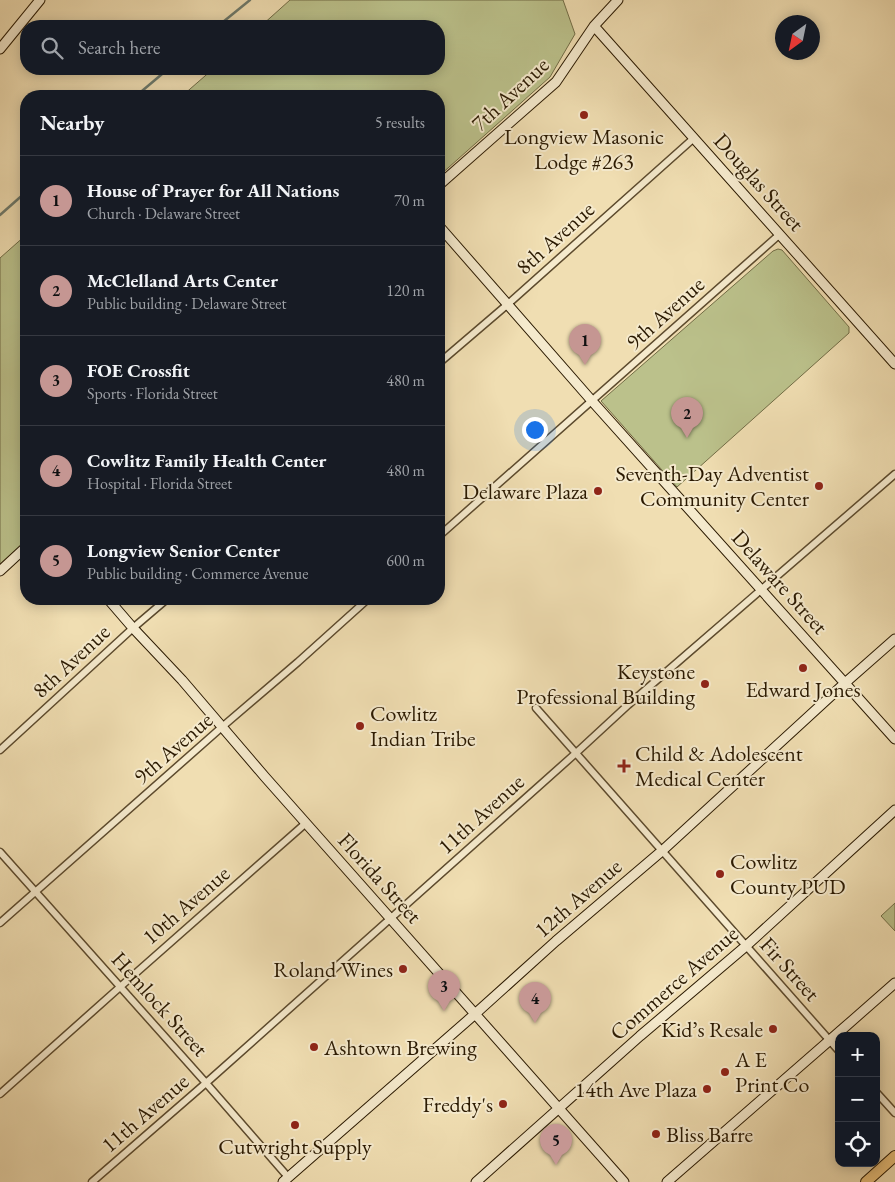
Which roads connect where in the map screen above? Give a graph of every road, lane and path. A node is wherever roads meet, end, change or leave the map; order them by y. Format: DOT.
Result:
graph roads {
  1 [pos="40,0"];
  2 [pos="618,0"];
  3 [pos="24,20"];
  4 [pos="20,24"];
  5 [pos="594,26"];
  6 [pos="0,49"];
  7 [pos="694,138"];
  8 [pos="445,180"];
  9 [pos="445,233"];
  10 [pos="780,234"];
  11 [pos="508,304"];
  12 [pos="445,359"];
  13 [pos="895,364"];
  14 [pos="592,401"];
  15 [pos="895,474"];
  16 [pos="445,531"];
  17 [pos="20,553"];
  18 [pos="0,571"];
  19 [pos="761,590"];
  20 [pos="113,605"];
  21 [pos="160,605"];
  22 [pos="361,605"];
  23 [pos="133,628"];
  24 [pos="895,640"];
  25 [pos="845,683"];
  26 [pos="536,708"];
  27 [pos="222,727"];
  28 [pos="895,739"];
  29 [pos="0,750"];
  30 [pos="576,753"];
  31 [pos="895,810"];
  32 [pos="306,823"];
  33 [pos="663,850"];
  34 [pos="0,852"];
  35 [pos="35,892"];
  36 [pos="390,918"];
  37 [pos="0,923"];
  38 [pos="746,946"];
  39 [pos="895,983"];
  40 [pos="120,987"];
  41 [pos="475,1014"];
  42 [pos="830,1041"];
  43 [pos="835,1047"];
  44 [pos="206,1083"];
  45 [pos="0,1094"];
  46 [pos="880,1096"];
  47 [pos="560,1109"];
  48 [pos="895,1113"];
  49 [pos="895,1156"];
  50 [pos="287,1180"];
  51 [pos="92,1182"];
  52 [pos="476,1182"];
  53 [pos="624,1182"];
  54 [pos="668,1182"];
  55 [pos="866,1182"];
  1 -- 3 [label="street"];
  2 -- 5 [label="street, 7th Avenue"];
  4 -- 6 [label="street"];
  5 -- 7 [label="street, Douglas Street"];
  5 -- 8 [label="street, 7th Avenue"];
  7 -- 10 [label="street, Douglas Street"];
  7 -- 11 [label="street, 8th Avenue"];
  9 -- 11 [label="street, Delaware Street"];
  10 -- 13 [label="street, Douglas Street"];
  10 -- 14 [label="street, 9th Avenue"];
  11 -- 12 [label="street, 8th Avenue"];
  11 -- 14 [label="street, Delaware Street"];
  14 -- 16 [label="street, 9th Avenue"];
  14 -- 19 [label="street, Delaware Street"];
  15 -- 19 [label="street, 11th Avenue"];
  17 -- 18 [label="street"];
  19 -- 25 [label="street, Delaware Street"];
  19 -- 30 [label="street, 11th Avenue"];
  20 -- 23 [label="street, Florida Street"];
  21 -- 23 [label="street, 8th Avenue"];
  22 -- 27 [label="street, 9th Avenue"];
  23 -- 27 [label="street, Florida Street"];
  23 -- 29 [label="street, 8th Avenue"];
  24 -- 25 [label="street, 12th Avenue"];
  25 -- 28 [label="street, Delaware Street"];
  25 -- 33 [label="street, 12th Avenue"];
  26 -- 30 [label="street, Fir Street"];
  27 -- 32 [label="street, Florida Street"];
  27 -- 35 [label="street, 9th Avenue"];
  30 -- 33 [label="street, Fir Street"];
  30 -- 36 [label="street, 11th Avenue"];
  31 -- 38 [label="street, Commerce Avenue"];
  32 -- 36 [label="street, Florida Street"];
  32 -- 40 [label="street, 10th Avenue"];
  33 -- 38 [label="street, Fir Street"];
  33 -- 41 [label="street, 12th Avenue"];
  34 -- 35 [label="street, Hemlock Street"];
  35 -- 37 [label="street, 9th Avenue"];
  35 -- 40 [label="street, Hemlock Street"];
  36 -- 41 [label="street, Florida Street"];
  36 -- 44 [label="street, 11th Avenue"];
  38 -- 42 [label="street, Fir Street"];
  38 -- 47 [label="street, Commerce Avenue"];
  39 -- 42 [label="street"];
  40 -- 44 [label="street, Hemlock Street"];
  40 -- 45 [label="street, 10th Avenue"];
  41 -- 47 [label="street, Florida Street"];
  41 -- 50 [label="street, 12th Avenue"];
  42 -- 43 [label="street, Fir Street"];
  42 -- 54 [label="street"];
  44 -- 50 [label="street, Hemlock Street"];
  44 -- 51 [label="street, 11th Avenue"];
  46 -- 48 [label="street"];
  47 -- 52 [label="street, Commerce Avenue"];
  47 -- 53 [label="street, Florida Street"];
  49 -- 55 [label="main road"];
}
